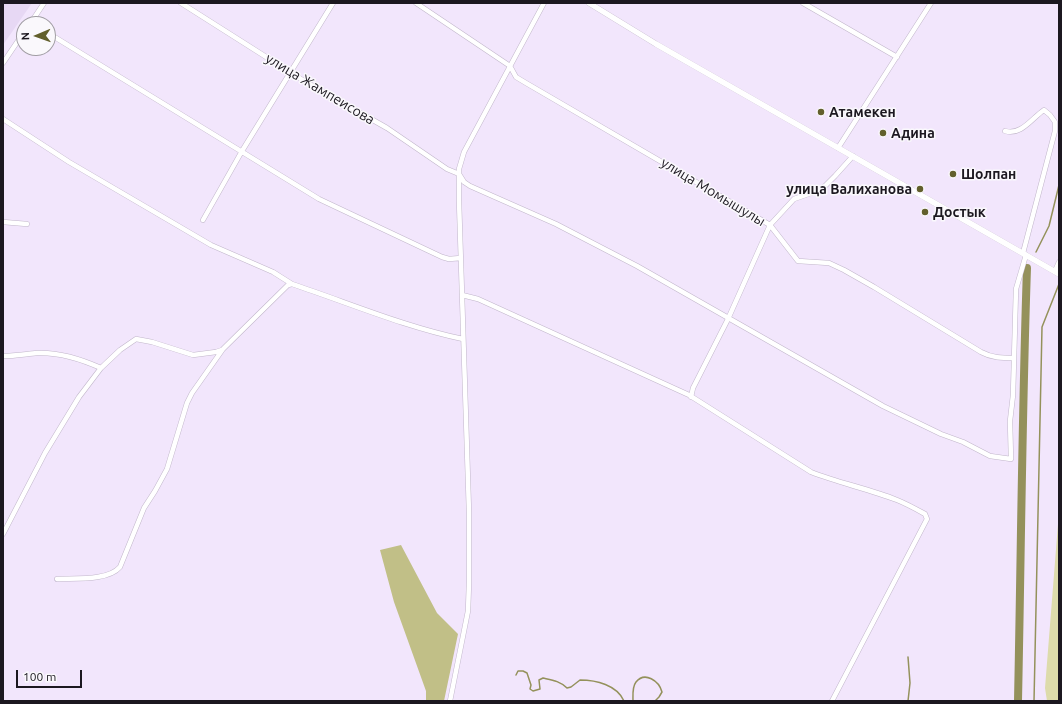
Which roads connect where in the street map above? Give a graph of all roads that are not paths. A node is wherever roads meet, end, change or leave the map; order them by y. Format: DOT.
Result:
graph roads {
  1 [pos="44,3"];
  2 [pos="181,3"];
  3 [pos="333,3"];
  4 [pos="416,3"];
  5 [pos="544,3"];
  6 [pos="589,3"];
  7 [pos="803,3"];
  8 [pos="931,3"];
  9 [pos="35,16"];
  10 [pos="56,38"];
  11 [pos="16,44"];
  12 [pos="897,57"];
  13 [pos="3,63"];
  14 [pos="510,66"];
  15 [pos="291,73"];
  16 [pos="3,119"];
  17 [pos="1005,131"];
  18 [pos="838,148"];
  19 [pos="242,151"];
  20 [pos="852,156"];
  21 [pos="459,174"];
  22 [pos="203,220"];
  23 [pos="3,222"];
  24 [pos="27,224"];
  25 [pos="770,225"];
  26 [pos="1025,254"];
  27 [pos="461,258"];
  28 [pos="1059,262"];
  29 [pos="1057,272"];
  30 [pos="292,284"];
  31 [pos="462,295"];
  32 [pos="728,318"];
  33 [pos="463,339"];
  34 [pos="223,350"];
  35 [pos="3,356"];
  36 [pos="1014,358"];
  37 [pos="101,368"];
  38 [pos="691,397"];
  39 [pos="3,534"];
  40 [pos="57,579"];
  41 [pos="450,701"];
  42 [pos="832,701"];
  1 -- 9 [label="street"];
  2 -- 15 [label="street, улица Жампеисова"];
  3 -- 15 [label="street"];
  4 -- 14 [label="street, улица Момышулы"];
  5 -- 14 [label="street"];
  6 -- 18 [label="main road"];
  7 -- 12 [label="street"];
  8 -- 12 [label="street"];
  10 -- 19 [label="street"];
  11 -- 13 [label="street"];
  12 -- 18 [label="street"];
  14 -- 21 [label="street"];
  14 -- 25 [label="street, улица Момышулы"];
  15 -- 19 [label="street"];
  15 -- 21 [label="street, улица Жампеисова"];
  16 -- 30 [label="street"];
  17 -- 26 [label="street"];
  18 -- 20 [label="main road"];
  19 -- 22 [label="street"];
  19 -- 27 [label="street"];
  20 -- 25 [label="street"];
  20 -- 26 [label="main road"];
  21 -- 27 [label="street"];
  21 -- 32 [label="street, улица Жампеисова"];
  23 -- 24 [label="street"];
  25 -- 32 [label="street"];
  25 -- 36 [label="street, улица Момышулы"];
  26 -- 29 [label="main road"];
  26 -- 36 [label="street"];
  27 -- 31 [label="street"];
  28 -- 29 [label="street"];
  30 -- 33 [label="street"];
  30 -- 34 [label="street"];
  31 -- 33 [label="street"];
  31 -- 38 [label="street"];
  32 -- 36 [label="street, улица Жампеисова"];
  32 -- 38 [label="street"];
  33 -- 41 [label="street"];
  34 -- 37 [label="street"];
  34 -- 40 [label="street"];
  35 -- 37 [label="street"];
  37 -- 39 [label="street"];
  38 -- 42 [label="street"];
}
